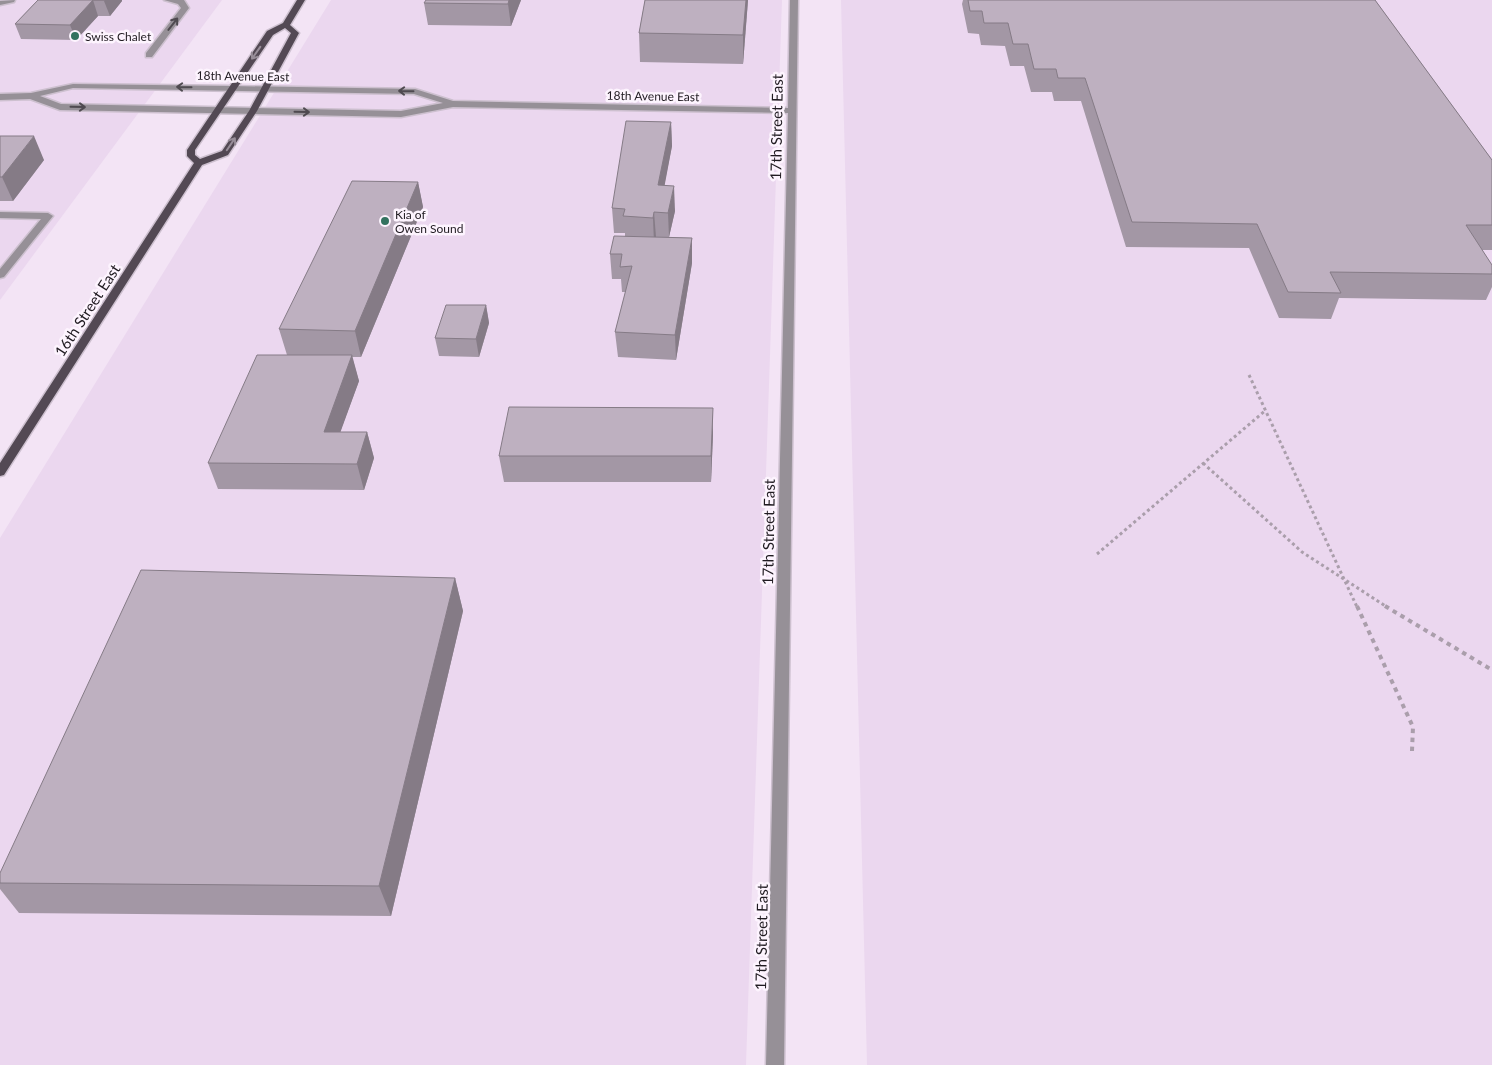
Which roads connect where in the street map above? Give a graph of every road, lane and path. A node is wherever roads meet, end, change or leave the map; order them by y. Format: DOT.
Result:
graph roads {
  1 [pos="11,0"];
  2 [pos="168,0"];
  3 [pos="301,0"];
  4 [pos="794,0"];
  5 [pos="0,3"];
  6 [pos="286,25"];
  7 [pos="149,56"];
  8 [pos="232,88"];
  9 [pos="266,89"];
  10 [pos="31,96"];
  11 [pos="0,97"];
  12 [pos="453,104"];
  13 [pos="217,110"];
  14 [pos="253,111"];
  15 [pos="792,111"];
  16 [pos="199,164"];
  17 [pos="0,216"];
  18 [pos="0,275"];
  19 [pos="1249,375"];
  20 [pos="1266,410"];
  21 [pos="1204,463"];
  22 [pos="0,472"];
  23 [pos="1097,554"];
  24 [pos="1492,670"];
  25 [pos="1412,750"];
  26 [pos="775,1065"];
  1 -- 5 [label="street"];
  7 -- 2 [label="street, one-way"];
  3 -- 6 [label="main road"];
  4 -- 15 [label="street, 17th Street East"];
  6 -- 8 [label="main road, one-way"];
  6 -- 9 [label="main road"];
  8 -- 9 [label="street, 18th Avenue East"];
  8 -- 10 [label="street, 18th Avenue East, one-way"];
  8 -- 13 [label="main road"];
  12 -- 9 [label="street, 18th Avenue East, one-way"];
  9 -- 14 [label="main road"];
  10 -- 11 [label="street, 18th Avenue East"];
  10 -- 13 [label="street, 18th Avenue East, one-way"];
  14 -- 12 [label="street, 18th Avenue East, one-way"];
  12 -- 15 [label="street, 18th Avenue East"];
  13 -- 14 [label="street, 18th Avenue East"];
  13 -- 16 [label="main road"];
  16 -- 14 [label="main road, one-way"];
  15 -- 26 [label="street, 17th Street East"];
  16 -- 22 [label="main road, 16th Street East"];
  17 -- 18 [label="street"];
  19 -- 20 [label="path"];
  20 -- 21 [label="path"];
  20 -- 25 [label="path"];
  21 -- 23 [label="path"];
  21 -- 24 [label="path"];
}
